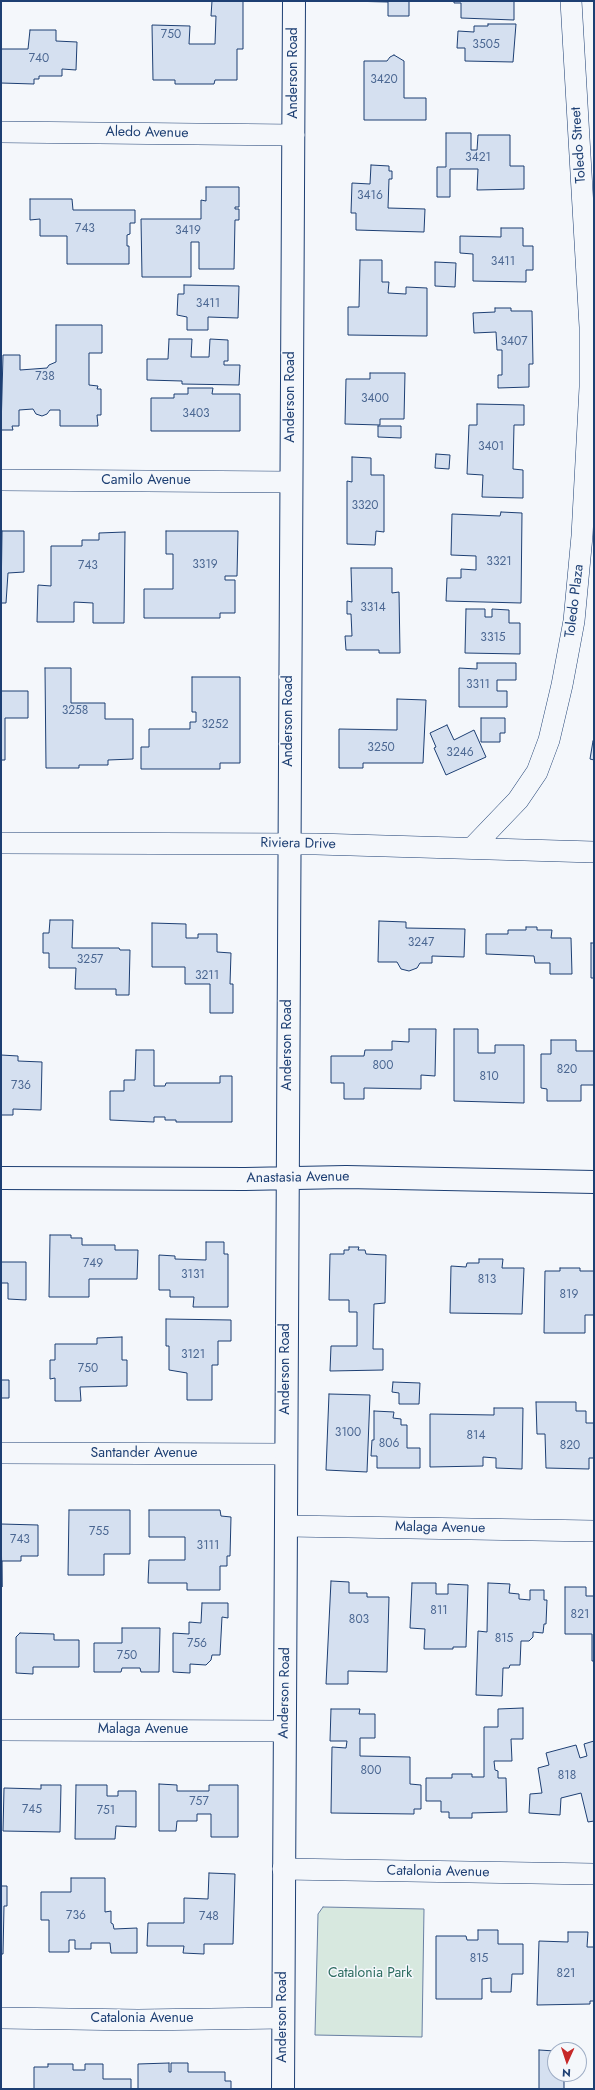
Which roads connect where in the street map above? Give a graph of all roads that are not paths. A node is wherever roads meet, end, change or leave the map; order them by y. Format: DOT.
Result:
graph roads {
  1 [pos="294,1"];
  2 [pos="571,1"];
  3 [pos="1,132"];
  4 [pos="294,135"];
  5 [pos="586,145"];
  6 [pos="592,331"];
  7 [pos="1,480"];
  8 [pos="291,482"];
  9 [pos="1,842"];
  10 [pos="288,844"];
  11 [pos="473,847"];
  12 [pos="594,852"];
  13 [pos="1,1178"];
  14 [pos="288,1178"];
  15 [pos="594,1182"];
  16 [pos="1,1453"];
  17 [pos="286,1454"];
  18 [pos="286,1526"];
  19 [pos="594,1531"];
  20 [pos="1,1730"];
  21 [pos="284,1730"];
  22 [pos="282,1868"];
  23 [pos="594,1874"];
  24 [pos="1,2018"];
  25 [pos="283,2018"];
  26 [pos="283,2089"];
  1 -- 4 [label="street, Anderson Road"];
  2 -- 5 [label="street, Toledo Street"];
  3 -- 4 [label="street, Aledo Avenue"];
  4 -- 8 [label="street, Anderson Road"];
  5 -- 6 [label="street, Toledo Street"];
  6 -- 11 [label="street, Toledo Plaza"];
  7 -- 8 [label="street, Camilo Avenue"];
  8 -- 10 [label="street, Anderson Road"];
  9 -- 10 [label="street, Riviera Drive"];
  10 -- 11 [label="street, Riviera Drive"];
  10 -- 14 [label="street, Anderson Road"];
  11 -- 12 [label="street, Riviera Drive"];
  13 -- 14 [label="street, Anastasia Avenue"];
  14 -- 15 [label="street, Anastasia Avenue"];
  14 -- 17 [label="street, Anderson Road"];
  16 -- 17 [label="street, Santander Avenue"];
  17 -- 18 [label="street, Anderson Road"];
  18 -- 19 [label="street, Malaga Avenue"];
  18 -- 21 [label="street, Anderson Road"];
  20 -- 21 [label="street, Malaga Avenue"];
  21 -- 22 [label="street, Anderson Road"];
  22 -- 23 [label="street, Catalonia Avenue"];
  22 -- 25 [label="street, Anderson Road"];
  24 -- 25 [label="street, Catalonia Avenue"];
  25 -- 26 [label="street, Anderson Road"];
}
